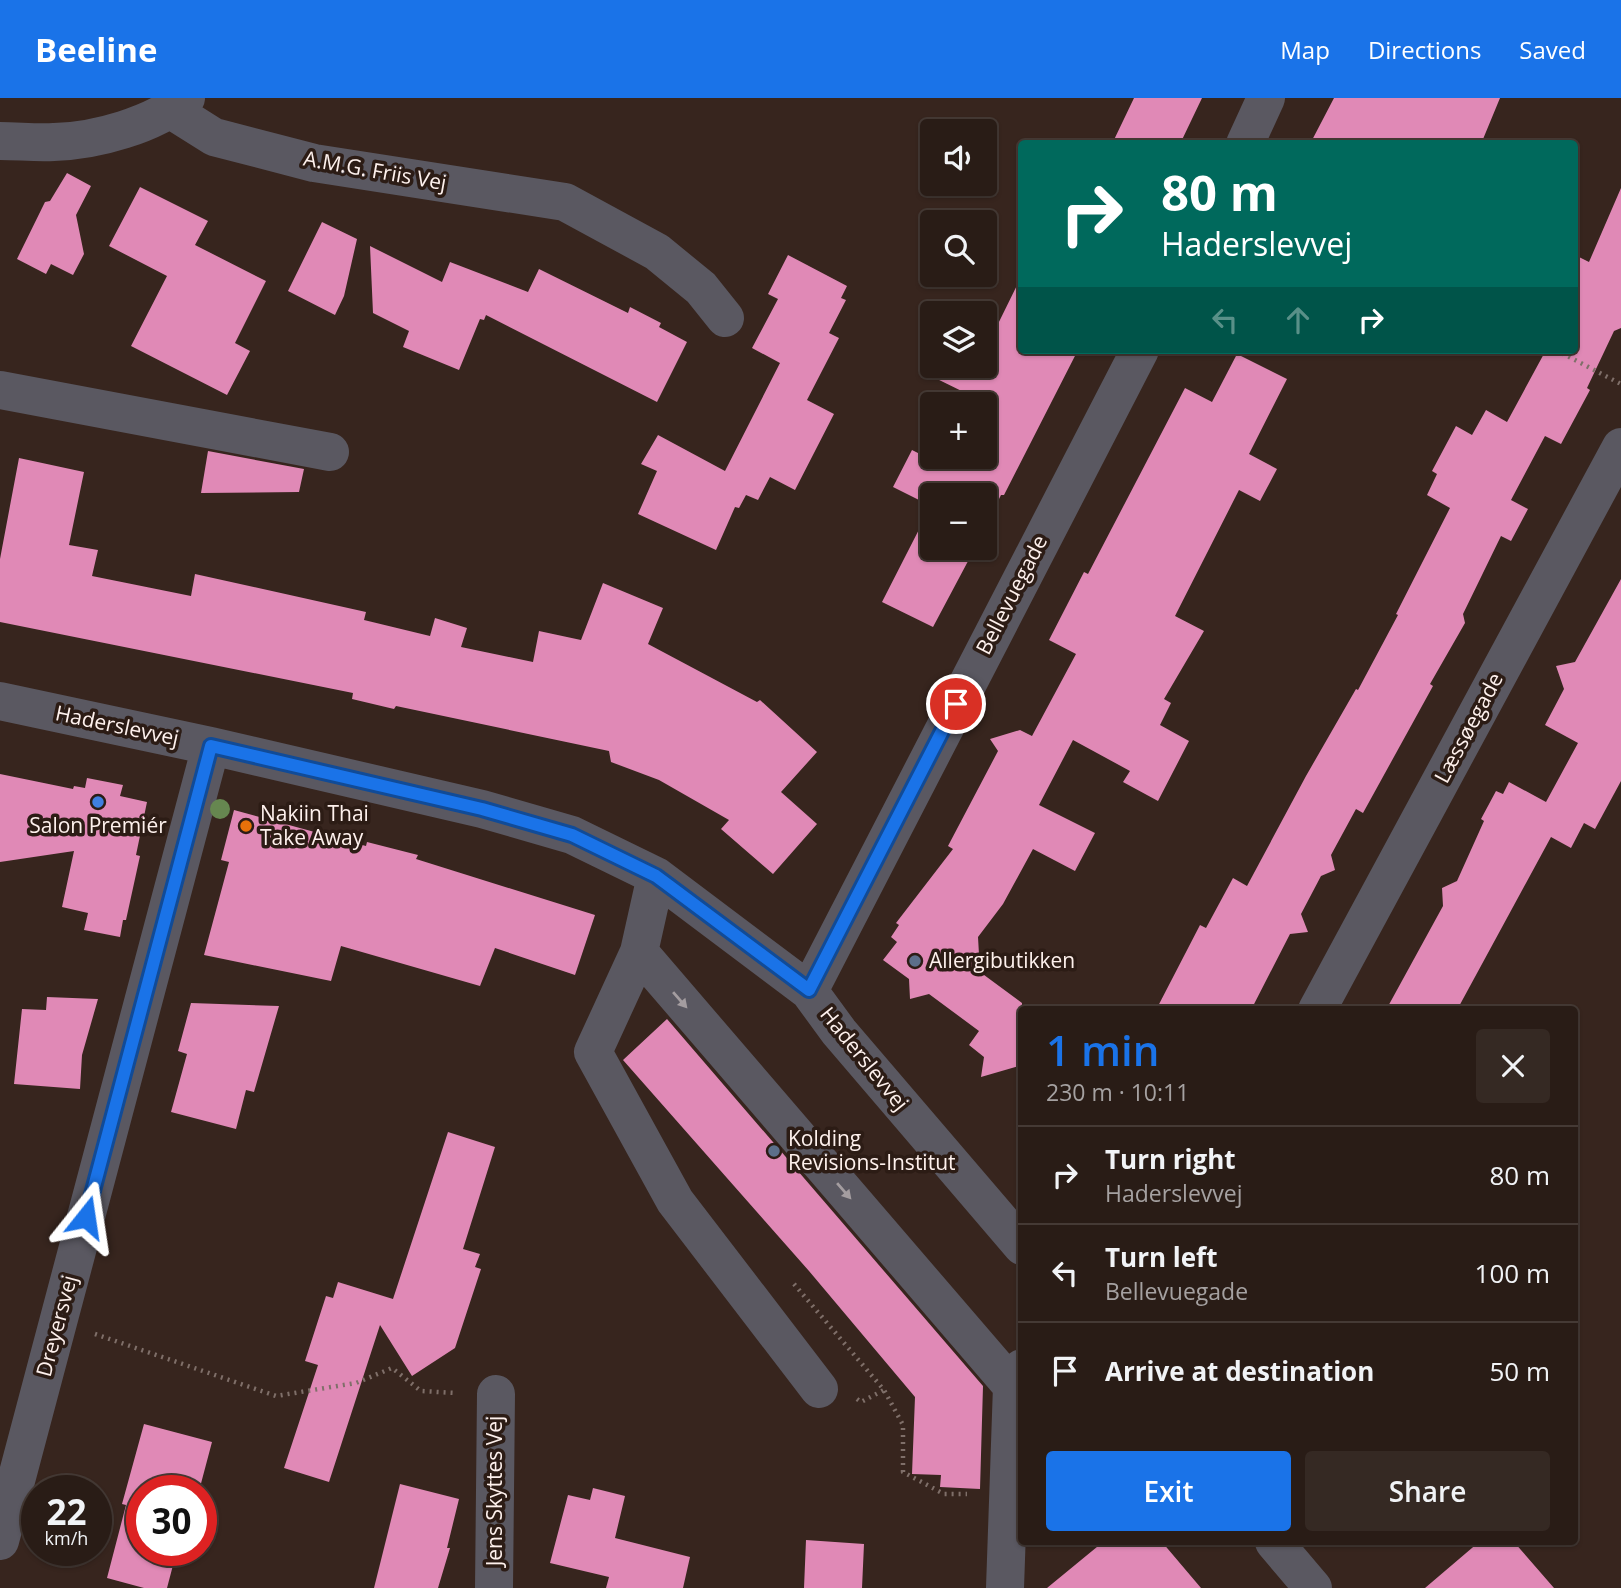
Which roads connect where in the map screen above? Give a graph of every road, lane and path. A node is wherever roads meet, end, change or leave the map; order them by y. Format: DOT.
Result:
graph roads {
  1 [pos="1266,98"];
  2 [pos="178,104"];
  3 [pos="1247,140"];
  4 [pos="0,141"];
  5 [pos="725,318"];
  6 [pos="1138,354"];
  7 [pos="1564,354"];
  8 [pos="1621,384"];
  9 [pos="0,390"];
  10 [pos="1621,447"];
  11 [pos="330,452"];
  12 [pos="0,701"];
  13 [pos="211,746"];
  14 [pos="656,876"];
  15 [pos="639,952"];
  16 [pos="809,990"];
  17 [pos="1319,1006"];
  18 [pos="1018,1241"];
  19 [pos="58,1322"];
  20 [pos="1017,1377"];
  21 [pos="819,1389"];
  22 [pos="496,1394"];
  23 [pos="0,1541"];
  24 [pos="1277,1545"];
  25 [pos="494,1588"];
  26 [pos="1005,1588"];
  27 [pos="1313,1588"];
  1 -- 3 [label="street"];
  2 -- 4 [label="street, A.M.G. Friis Vej"];
  2 -- 5 [label="street, A.M.G. Friis Vej"];
  6 -- 16 [label="street, Bellevuegade"];
  7 -- 8 [label="path"];
  9 -- 11 [label="street"];
  10 -- 17 [label="street, Læssøegade"];
  12 -- 13 [label="street, Haderslevvej"];
  13 -- 14 [label="street, Haderslevvej"];
  13 -- 19 [label="street, Dreyersvej"];
  14 -- 15 [label="street"];
  14 -- 16 [label="street, Haderslevvej"];
  15 -- 20 [label="street, one-way"];
  15 -- 21 [label="street"];
  16 -- 18 [label="street, Haderslevvej"];
  19 -- 22 [label="path"];
  19 -- 23 [label="street, Dreyersvej"];
  20 -- 26 [label="street"];
  22 -- 25 [label="street, Jens Skyttes Vej"];
  24 -- 27 [label="street"];
}
